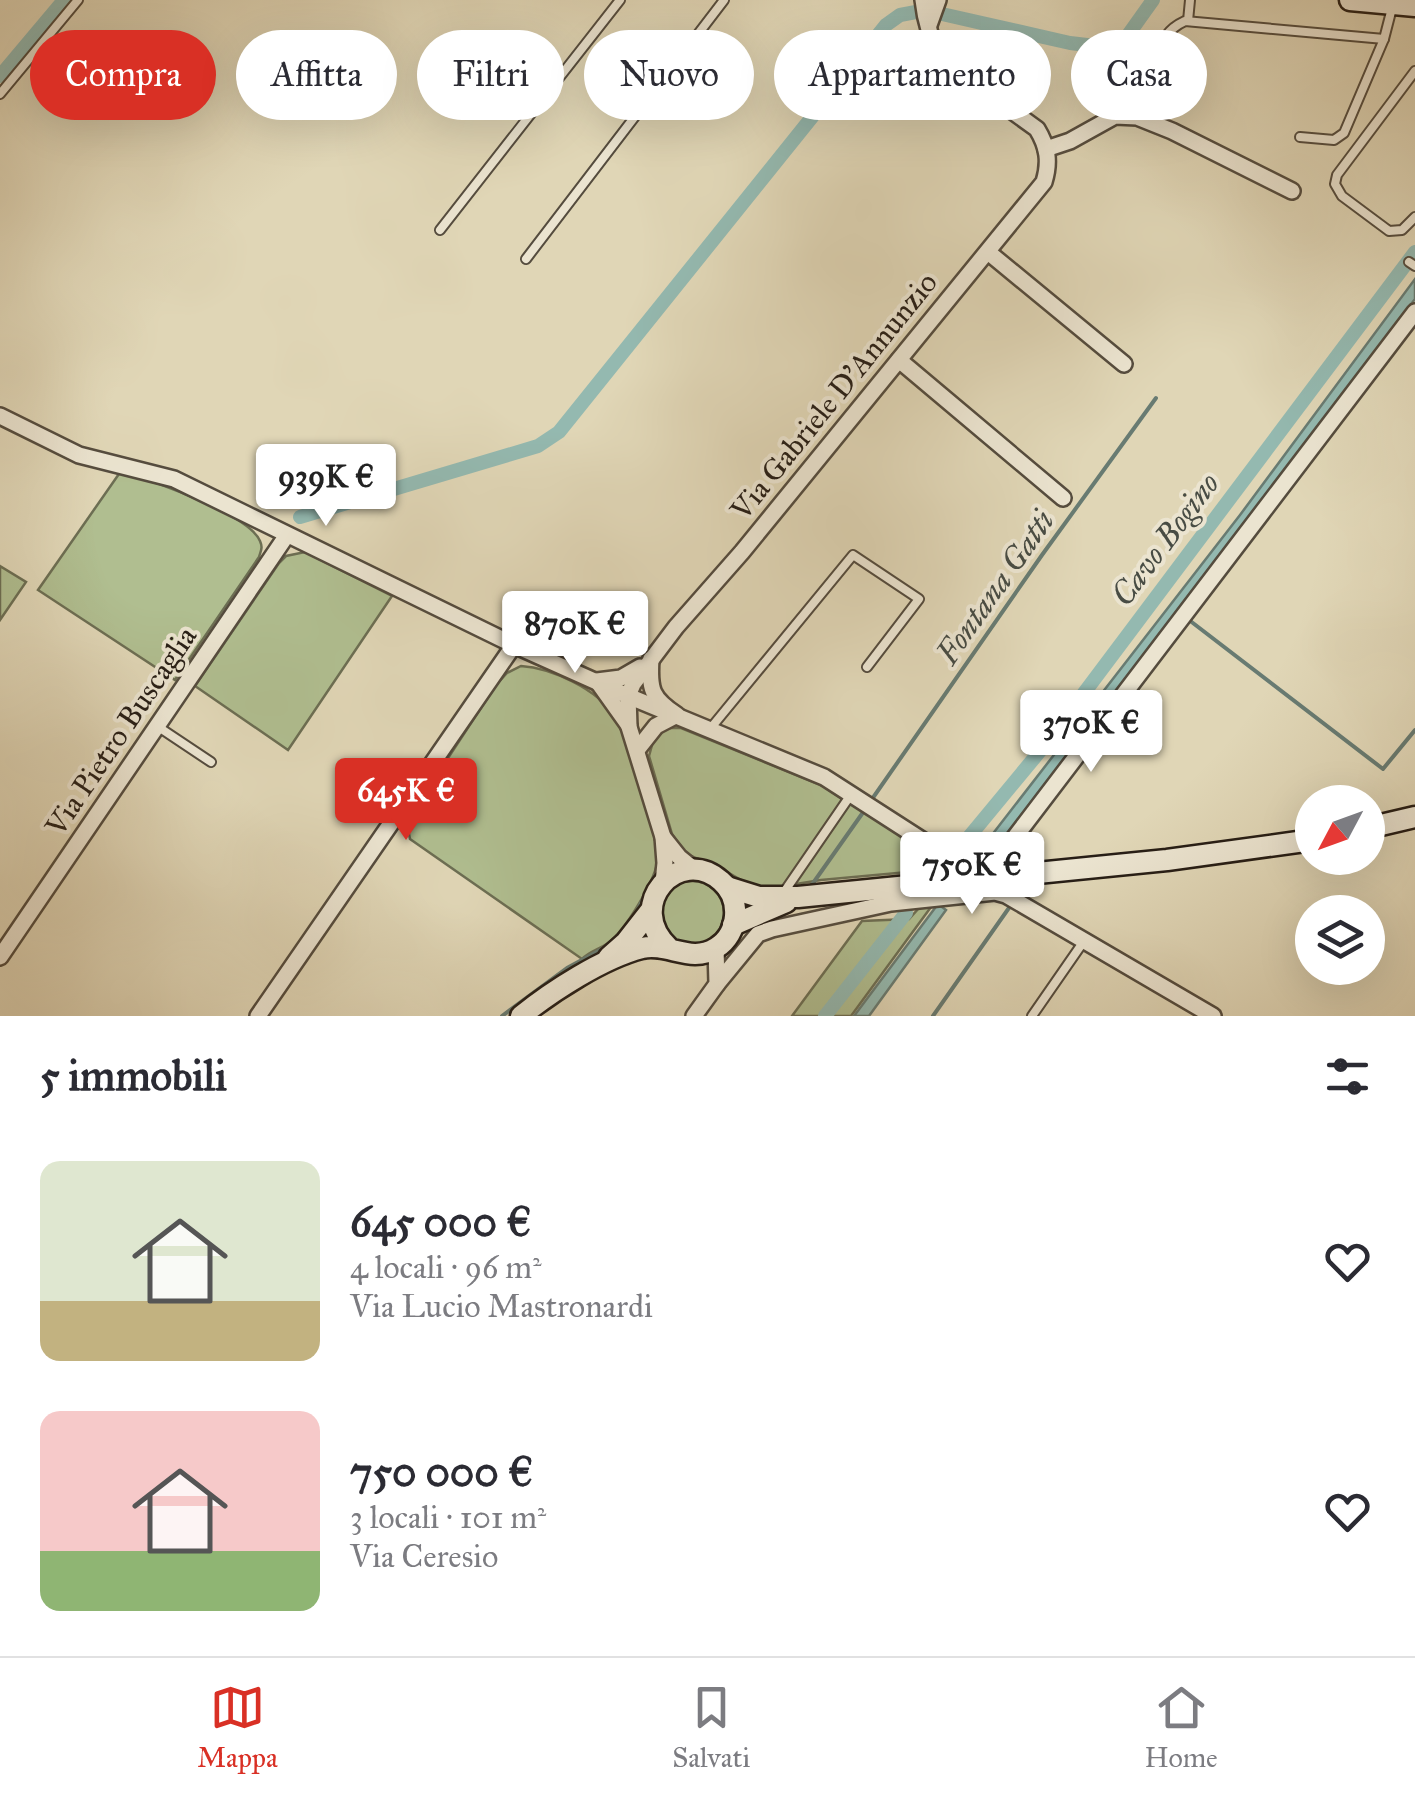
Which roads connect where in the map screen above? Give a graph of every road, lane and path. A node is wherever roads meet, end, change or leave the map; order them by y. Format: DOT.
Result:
graph roads {
  1 [pos="78,0"];
  2 [pos="620,0"];
  3 [pos="724,0"];
  4 [pos="922,0"];
  5 [pos="938,0"];
  6 [pos="1190,0"];
  7 [pos="1350,0"];
  8 [pos="1393,4"];
  9 [pos="1415,6"];
  10 [pos="1188,21"];
  11 [pos="930,25"];
  12 [pos="1173,30"];
  13 [pos="1384,39"];
  14 [pos="1415,72"];
  15 [pos="0,94"];
  16 [pos="1300,137"];
  17 [pos="1046,148"];
  18 [pos="1292,191"];
  19 [pos="1415,217"];
  20 [pos="440,230"];
  21 [pos="988,252"];
  22 [pos="526,259"];
  23 [pos="1415,312"];
  24 [pos="899,360"];
  25 [pos="1124,364"];
  26 [pos="0,416"];
  27 [pos="1064,498"];
  28 [pos="287,536"];
  29 [pos="514,644"];
  30 [pos="651,659"];
  31 [pos="867,667"];
  32 [pos="596,681"];
  33 [pos="628,696"];
  34 [pos="677,715"];
  35 [pos="157,726"];
  36 [pos="629,727"];
  37 [pos="710,729"];
  38 [pos="637,750"];
  39 [pos="211,762"];
  40 [pos="850,796"];
  41 [pos="1415,817"];
  42 [pos="1385,824"];
  43 [pos="663,837"];
  44 [pos="1295,842"];
  45 [pos="695,870"];
  46 [pos="662,883"];
  47 [pos="727,887"];
  48 [pos="789,897"];
  49 [pos="651,910"];
  50 [pos="734,926"];
  51 [pos="1084,941"];
  52 [pos="716,948"];
  53 [pos="678,951"];
  54 [pos="0,957"];
  55 [pos="600,966"];
  56 [pos="717,980"];
  57 [pos="258,1016"];
  58 [pos="521,1016"];
  59 [pos="694,1016"];
  60 [pos="1032,1016"];
  61 [pos="1213,1016"];
  1 -- 15 [label="lane"];
  2 -- 20 [label="lane"];
  3 -- 22 [label="lane"];
  4 -- 11 [label="street"];
  5 -- 11 [label="street"];
  6 -- 10 [label="lane"];
  7 -- 8 [label="main road"];
  8 -- 9 [label="main road"];
  8 -- 13 [label="lane"];
  10 -- 12 [label="lane"];
  10 -- 13 [label="lane"];
  11 -- 17 [label="street"];
  13 -- 16 [label="lane"];
  14 -- 19 [label="lane"];
  17 -- 18 [label="street"];
  17 -- 21 [label="street, Via Gabriele D'Annunzio"];
  21 -- 24 [label="street, Via Gabriele D'Annunzio"];
  21 -- 25 [label="street"];
  23 -- 40 [label="street"];
  24 -- 27 [label="street"];
  24 -- 30 [label="street, Via Gabriele D'Annunzio"];
  26 -- 28 [label="street"];
  28 -- 29 [label="street"];
  28 -- 35 [label="street, Via Pietro Buscaglia"];
  29 -- 32 [label="street"];
  29 -- 57 [label="street"];
  30 -- 32 [label="street"];
  30 -- 33 [label="street, Via Gabriele D'Annunzio"];
  30 -- 34 [label="street"];
  31 -- 37 [label="lane"];
  32 -- 33 [label="street"];
  32 -- 36 [label="street"];
  33 -- 34 [label="street"];
  33 -- 36 [label="street"];
  34 -- 37 [label="street"];
  34 -- 38 [label="street"];
  35 -- 39 [label="lane"];
  35 -- 54 [label="street, Via Pietro Buscaglia"];
  36 -- 38 [label="street"];
  37 -- 40 [label="street"];
  38 -- 43 [label="street"];
  40 -- 48 [label="lane"];
  41 -- 42 [label="main road"];
  43 -- 45 [label="street"];
  43 -- 46 [label="street"];
  44 -- 48 [label="main road"];
  45 -- 46 [label="main road"];
  45 -- 47 [label="main road"];
  46 -- 49 [label="main road"];
  47 -- 48 [label="main road"];
  47 -- 50 [label="main road"];
  48 -- 50 [label="main road"];
  49 -- 53 [label="main road"];
  49 -- 55 [label="main road"];
  50 -- 52 [label="main road"];
  51 -- 56 [label="street"];
  51 -- 60 [label="lane"];
  51 -- 61 [label="street"];
  52 -- 53 [label="main road"];
  52 -- 56 [label="street"];
  53 -- 55 [label="main road"];
  53 -- 56 [label="street"];
  55 -- 58 [label="main road"];
  56 -- 59 [label="street"];
}
